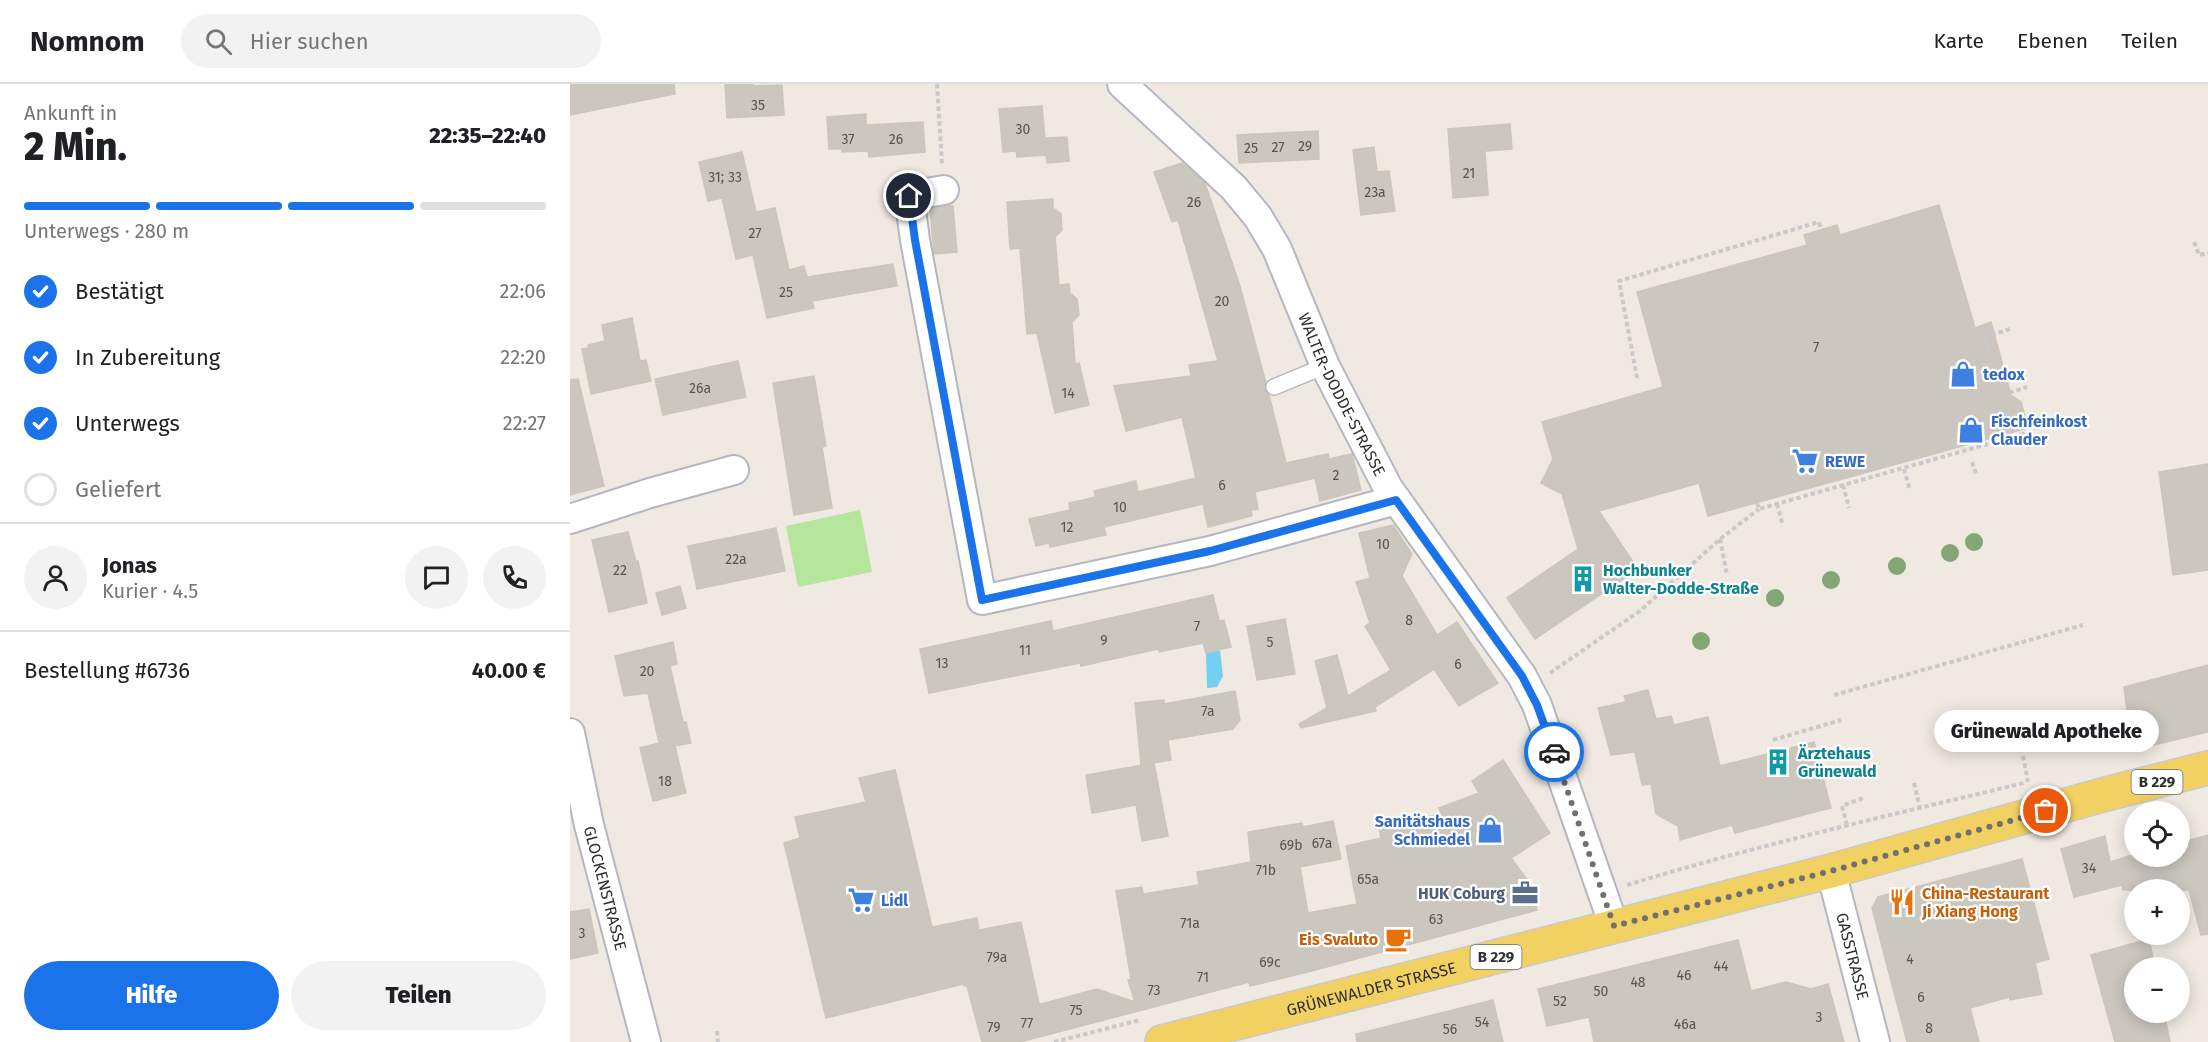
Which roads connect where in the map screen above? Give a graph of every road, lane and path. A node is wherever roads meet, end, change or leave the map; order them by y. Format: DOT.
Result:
graph roads {
  1 [pos="938,84"];
  2 [pos="1122,84"];
  3 [pos="942,155"];
  4 [pos="944,190"];
  5 [pos="1821,230"];
  6 [pos="2194,242"];
  7 [pos="2208,253"];
  8 [pos="2010,329"];
  9 [pos="1993,363"];
  10 [pos="1325,366"];
  11 [pos="1985,366"];
  12 [pos="1637,378"];
  13 [pos="1274,387"];
  14 [pos="2027,387"];
  15 [pos="2002,395"];
  16 [pos="2013,438"];
  17 [pos="2029,448"];
  18 [pos="1920,458"];
  19 [pos="1972,462"];
  20 [pos="1922,464"];
  21 [pos="1904,469"];
  22 [pos="734,470"];
  23 [pos="1976,474"];
  24 [pos="1843,485"];
  25 [pos="1910,491"];
  26 [pos="1396,500"];
  27 [pos="1757,503"];
  28 [pos="1777,504"];
  29 [pos="1849,508"];
  30 [pos="1759,509"];
  31 [pos="570,519"];
  32 [pos="1783,526"];
  33 [pos="1720,539"];
  34 [pos="1727,575"];
  35 [pos="2083,626"];
  36 [pos="1528,688"];
  37 [pos="1834,695"];
  38 [pos="1841,720"];
  39 [pos="570,733"];
  40 [pos="1773,740"];
  41 [pos="2023,756"];
  42 [pos="2208,768"];
  43 [pos="2039,780"];
  44 [pos="2028,782"];
  45 [pos="1914,783"];
  46 [pos="1863,798"];
  47 [pos="1920,808"];
  48 [pos="1847,825"];
  49 [pos="1684,868"];
  50 [pos="1831,871"];
  51 [pos="1614,926"];
  52 [pos="717,1031"];
  53 [pos="646,1042"];
  54 [pos="718,1042"];
  55 [pos="1162,1042"];
  56 [pos="1875,1042"];
  1 -- 3 [label="path"];
  2 -- 10 [label="street, WALTER-DODDE-STRASSE"];
  4 -- 26 [label="street"];
  5 -- 12 [label="path"];
  6 -- 7 [label="path"];
  8 -- 9 [label="path"];
  9 -- 11 [label="path"];
  9 -- 15 [label="path"];
  10 -- 13 [label="lane"];
  10 -- 26 [label="street, WALTER-DODDE-STRASSE"];
  14 -- 15 [label="path"];
  15 -- 16 [label="path"];
  16 -- 17 [label="path"];
  16 -- 20 [label="path"];
  18 -- 20 [label="path"];
  19 -- 23 [label="path"];
  20 -- 21 [label="path"];
  21 -- 24 [label="path"];
  21 -- 25 [label="path"];
  22 -- 31 [label="street"];
  24 -- 28 [label="path"];
  24 -- 29 [label="path"];
  26 -- 36 [label="street, WALTER-DODDE-STRASSE"];
  27 -- 30 [label="path"];
  28 -- 30 [label="path"];
  28 -- 32 [label="path"];
  30 -- 33 [label="path"];
  33 -- 34 [label="path"];
  33 -- 36 [label="path"];
  35 -- 37 [label="path"];
  36 -- 51 [label="street, WALTER-DODDE-STRASSE"];
  38 -- 40 [label="path"];
  39 -- 53 [label="street, GLOCKENSTRASSE"];
  41 -- 44 [label="path"];
  42 -- 50 [label="main road, GRÜNEWALDER STRASSE / B 229"];
  43 -- 44 [label="path"];
  44 -- 47 [label="path"];
  45 -- 47 [label="path"];
  46 -- 48 [label="path"];
  47 -- 48 [label="path"];
  48 -- 49 [label="path"];
  50 -- 51 [label="main road, GRÜNEWALDER STRASSE / B 229"];
  50 -- 56 [label="street, GASSTRASSE"];
  51 -- 55 [label="main road, GRÜNEWALDER STRASSE / B 229"];
  52 -- 54 [label="path"];
}
